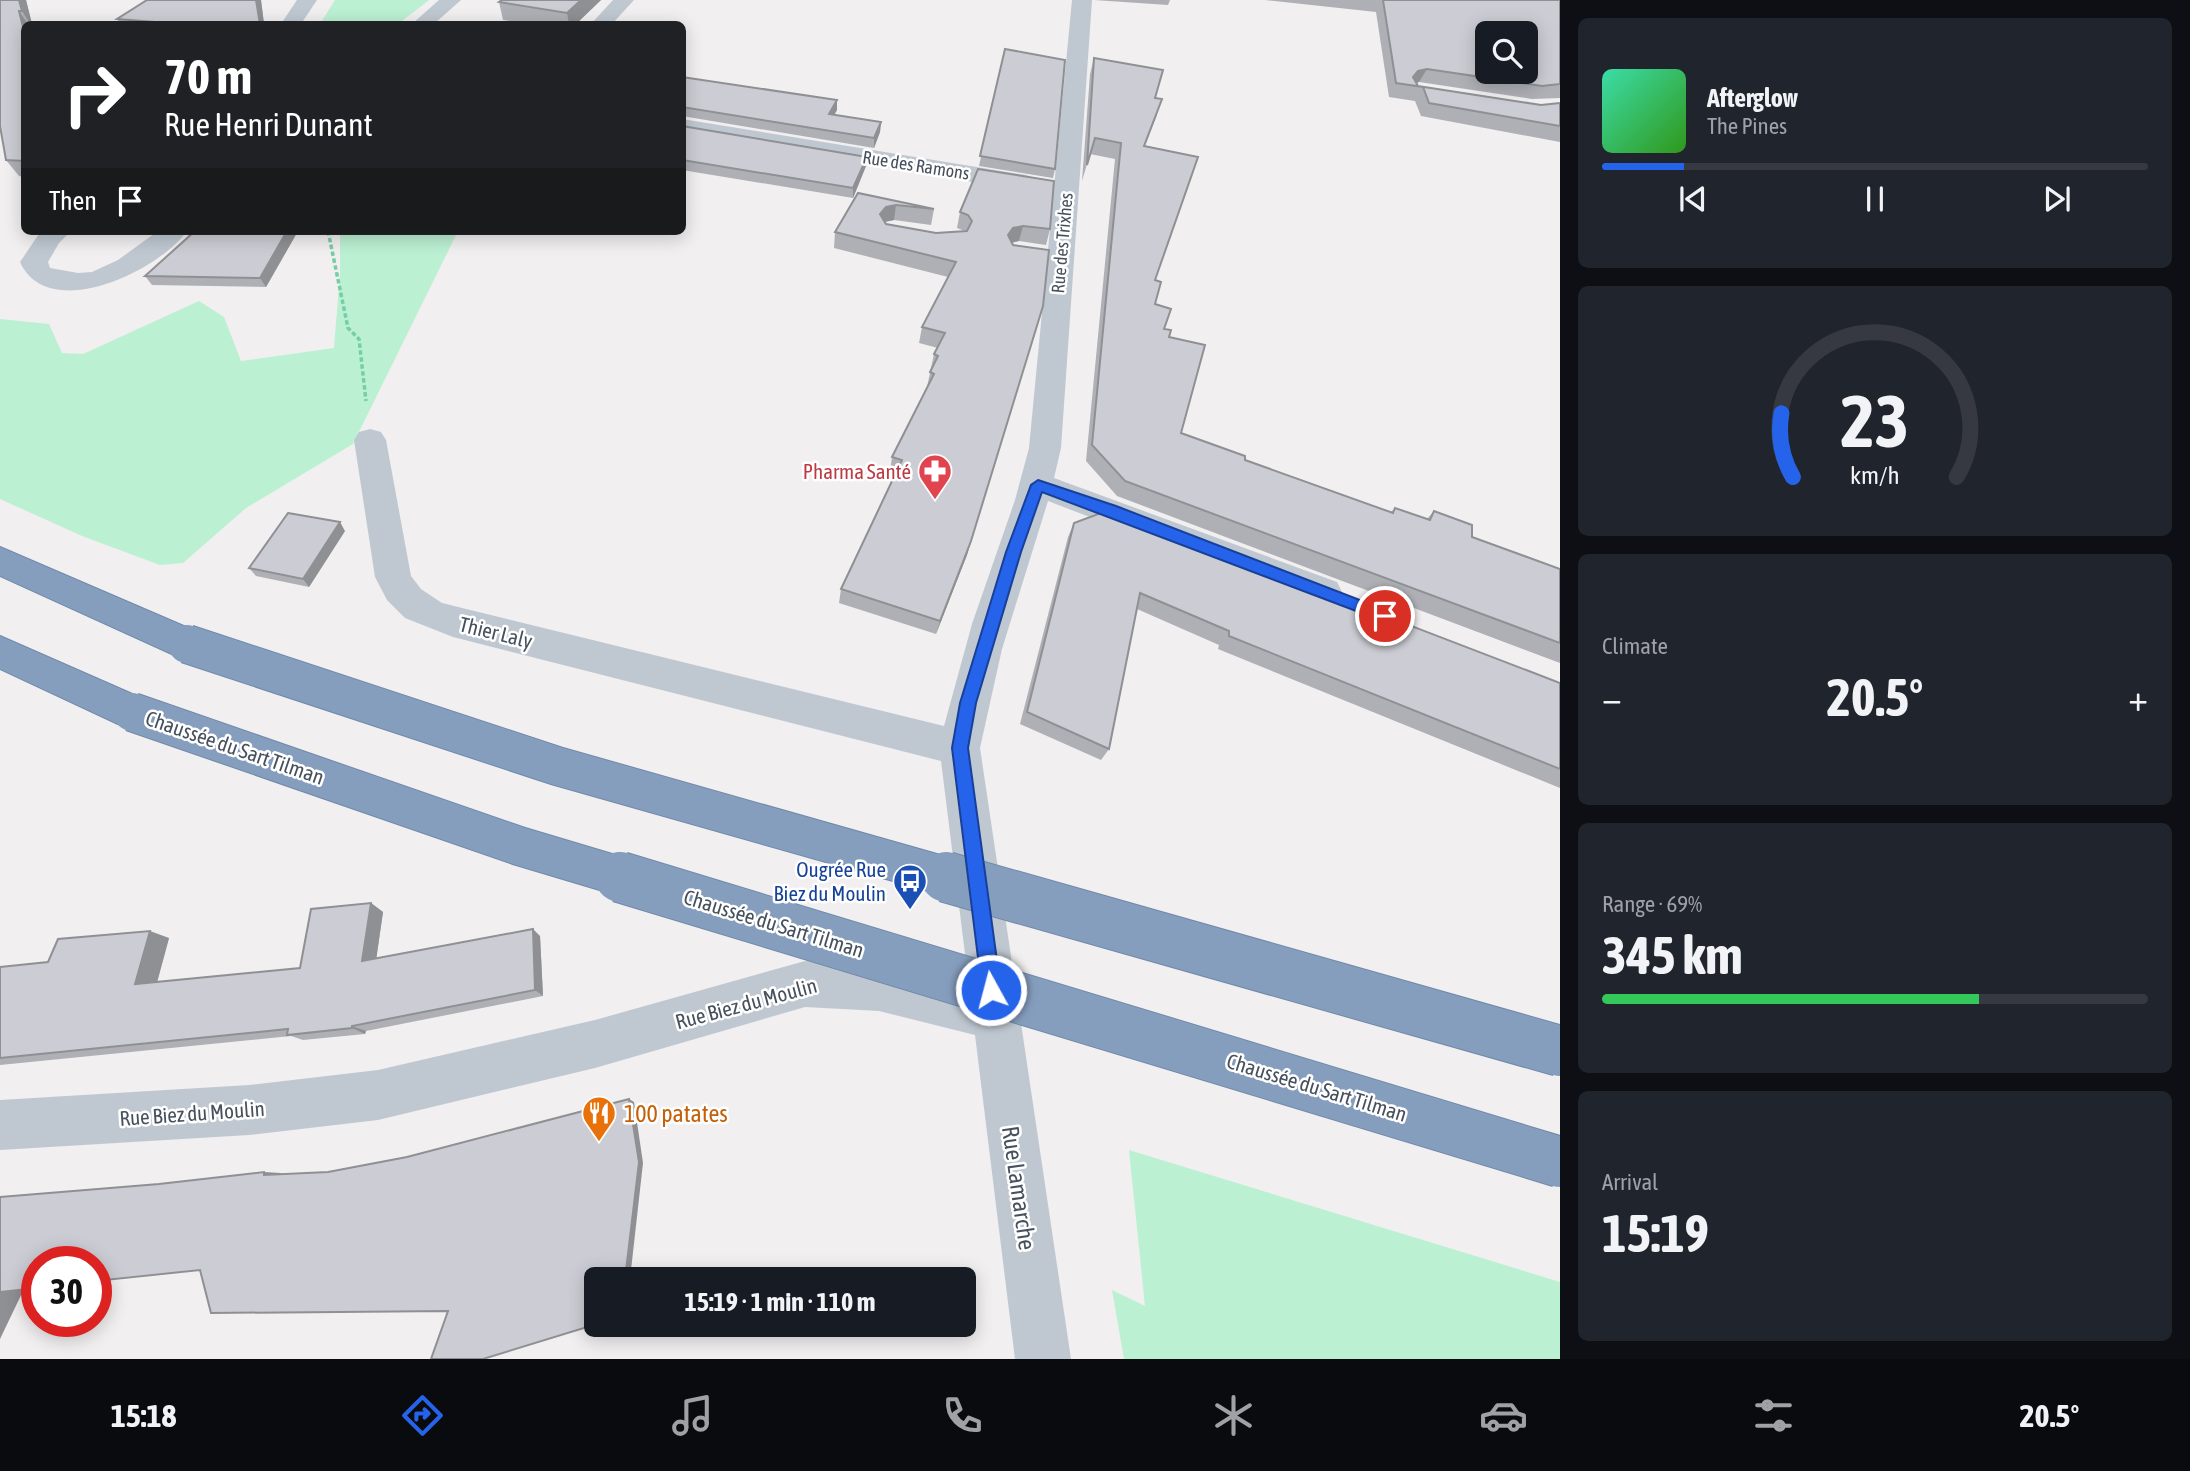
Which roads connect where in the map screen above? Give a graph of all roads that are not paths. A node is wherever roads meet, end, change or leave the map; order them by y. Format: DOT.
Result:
graph roads {
  1 [pos="451,0"];
  2 [pos="624,0"];
  3 [pos="1082,0"];
  4 [pos="297,2"];
  5 [pos="293,21"];
  6 [pos="426,21"];
  7 [pos="604,21"];
  8 [pos="686,127"];
  9 [pos="1066,190"];
  10 [pos="53,235"];
  11 [pos="169,235"];
  12 [pos="370,440"];
  13 [pos="1038,485"];
  14 [pos="0,561"];
  15 [pos="1355,604"];
  16 [pos="0,652"];
  17 [pos="960,748"];
  18 [pos="995,1017"];
  19 [pos="1560,1051"];
  20 [pos="0,1125"];
  21 [pos="1560,1162"];
  22 [pos="1043,1359"];
  1 -- 6 [label="street"];
  2 -- 7 [label="street"];
  3 -- 9 [label="street, Rue des Trixhes"];
  4 -- 5 [label="street"];
  8 -- 9 [label="street, Rue des Ramons"];
  9 -- 13 [label="street, Rue des Trixhes"];
  10 -- 11 [label="street"];
  12 -- 17 [label="street, Thier Laly"];
  13 -- 15 [label="street"];
  13 -- 17 [label="street"];
  14 -- 19 [label="highway, bridge"];
  16 -- 21 [label="highway, Chaussée du Sart Tilman, bridge"];
  17 -- 18 [label="street"];
  18 -- 20 [label="street, Rue Biez du Moulin"];
  18 -- 22 [label="street, Rue Lamarche"];
}
